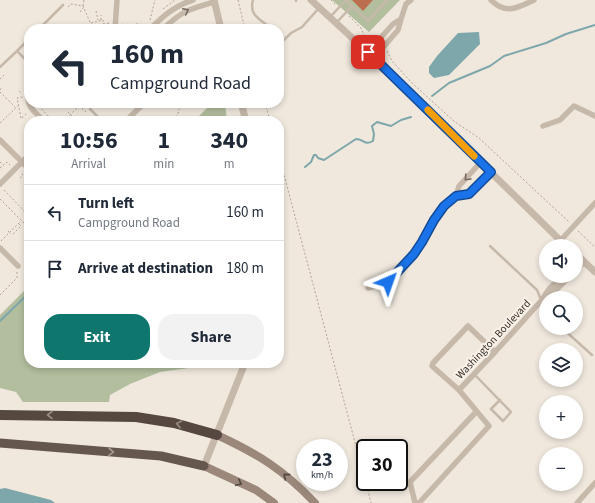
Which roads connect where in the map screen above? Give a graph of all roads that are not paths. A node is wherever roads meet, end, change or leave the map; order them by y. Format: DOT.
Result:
graph roads {
  1 [pos="118,0"];
  2 [pos="194,0"];
  3 [pos="253,0"];
  4 [pos="311,0"];
  5 [pos="346,0"];
  6 [pos="387,0"];
  7 [pos="411,0"];
  8 [pos="490,0"];
  9 [pos="534,0"];
  10 [pos="214,1"];
  11 [pos="63,5"];
  12 [pos="352,6"];
  13 [pos="319,7"];
  14 [pos="330,17"];
  15 [pos="401,19"];
  16 [pos="336,22"];
  17 [pos="44,24"];
  18 [pos="116,24"];
  19 [pos="156,24"];
  20 [pos="168,24"];
  21 [pos="221,24"];
  22 [pos="266,24"];
  23 [pos="382,36"];
  24 [pos="284,40"];
  25 [pos="388,42"];
  26 [pos="24,44"];
  27 [pos="17,51"];
  28 [pos="368,52"];
  29 [pos="24,58"];
  30 [pos="374,58"];
  31 [pos="0,68"];
  32 [pos="33,108"];
  33 [pos="139,108"];
  34 [pos="90,109"];
  35 [pos="43,116"];
  36 [pos="97,116"];
  37 [pos="131,116"];
  38 [pos="595,116"];
  39 [pos="543,126"];
  40 [pos="0,140"];
  41 [pos="22,162"];
  42 [pos="481,162"];
  43 [pos="491,172"];
  44 [pos="1,186"];
  45 [pos="456,196"];
  46 [pos="595,203"];
  47 [pos="559,239"];
  48 [pos="561,239"];
  49 [pos="490,246"];
  50 [pos="0,248"];
  51 [pos="583,262"];
  52 [pos="17,268"];
  53 [pos="595,272"];
  54 [pos="555,283"];
  55 [pos="563,283"];
  56 [pos="368,288"];
  57 [pos="548,291"];
  58 [pos="555,291"];
  59 [pos="539,296"];
  60 [pos="539,303"];
  61 [pos="570,335"];
  62 [pos="495,352"];
  63 [pos="592,355"];
  64 [pos="243,368"];
  65 [pos="474,374"];
  66 [pos="459,390"];
  67 [pos="500,400"];
  68 [pos="476,412"];
  69 [pos="0,415"];
  70 [pos="217,436"];
  71 [pos="0,443"];
  72 [pos="204,466"];
  73 [pos="595,483"];
  74 [pos="274,503"];
  75 [pos="315,503"];
  76 [pos="415,503"];
  77 [pos="419,503"];
  78 [pos="577,503"];
  1 -- 18 [label="street"];
  2 -- 19 [label="street"];
  3 -- 22 [label="lane"];
  4 -- 13 [label="street"];
  5 -- 12 [label="lane"];
  5 -- 14 [label="lane"];
  6 -- 12 [label="lane"];
  7 -- 15 [label="street"];
  8 -- 9 [label="street"];
  20 -- 10 [label="street, one-way"];
  10 -- 21 [label="street"];
  11 -- 17 [label="lane"];
  12 -- 16 [label="lane"];
  13 -- 14 [label="street"];
  13 -- 24 [label="lane"];
  14 -- 16 [label="street"];
  15 -- 23 [label="street"];
  15 -- 25 [label="street"];
  16 -- 28 [label="street"];
  23 -- 25 [label="street"];
  23 -- 28 [label="street"];
  25 -- 30 [label="street"];
  26 -- 27 [label="lane"];
  27 -- 29 [label="lane"];
  27 -- 31 [label="lane"];
  28 -- 30 [label="street"];
  30 -- 42 [label="street"];
  32 -- 35 [label="street"];
  33 -- 37 [label="street"];
  34 -- 36 [label="lane"];
  38 -- 39 [label="street"];
  40 -- 41 [label="street"];
  41 -- 44 [label="street"];
  42 -- 43 [label="street"];
  42 -- 45 [label="street, one-way"];
  43 -- 45 [label="street"];
  43 -- 47 [label="street"];
  45 -- 56 [label="street"];
  46 -- 48 [label="street"];
  49 -- 59 [label="lane"];
  50 -- 52 [label="street"];
  51 -- 53 [label="street"];
  54 -- 57 [label="street, Washington Boulevard"];
  55 -- 58 [label="street, Washington Boulevard"];
  60 -- 62 [label="street, Washington Boulevard"];
  61 -- 63 [label="lane"];
  62 -- 65 [label="street, Washington Boulevard"];
  62 -- 66 [label="street"];
  64 -- 70 [label="street"];
  65 -- 66 [label="street, Washington Boulevard"];
  65 -- 67 [label="lane"];
  66 -- 68 [label="street"];
  67 -- 67 [label="lane"];
  68 -- 76 [label="street"];
  68 -- 77 [label="street"];
  70 -- 69 [label="highway, one-way"];
  70 -- 72 [label="street"];
  75 -- 70 [label="main road, one-way"];
  71 -- 72 [label="highway, one-way"];
  72 -- 74 [label="main road, one-way"];
  73 -- 78 [label="street"];
}
